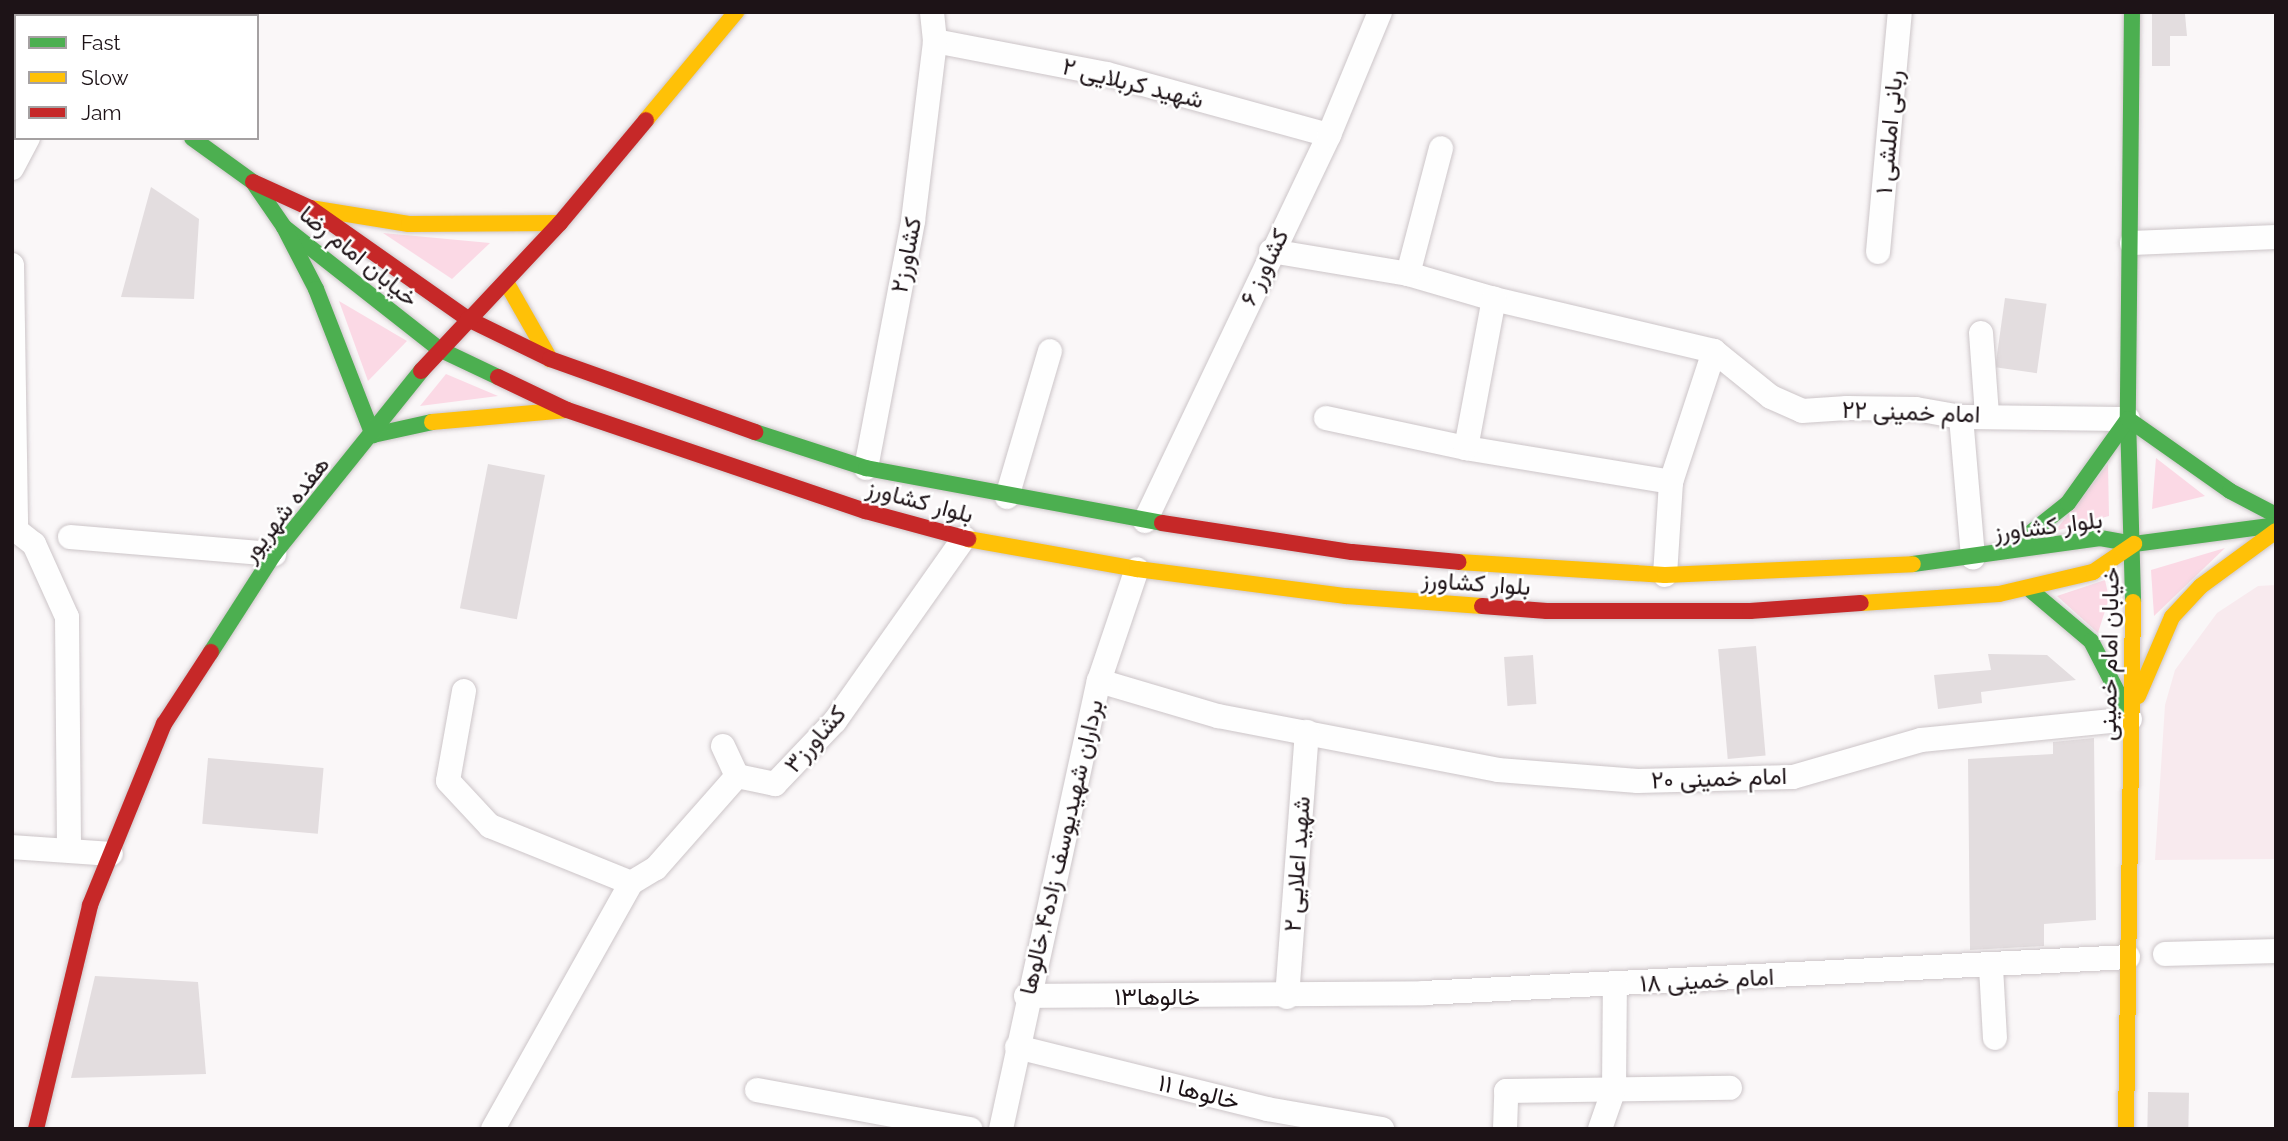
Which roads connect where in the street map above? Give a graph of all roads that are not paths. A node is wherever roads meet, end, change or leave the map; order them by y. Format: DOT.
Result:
graph roads {
  1 [pos="736,12"];
  2 [pos="932,12"];
  3 [pos="1380,12"];
  4 [pos="1900,12"];
  5 [pos="2132,12"];
  6 [pos="935,41"];
  7 [pos="1329,135"];
  8 [pos="27,140"];
  9 [pos="195,140"];
  10 [pos="1441,148"];
  11 [pos="12,168"];
  12 [pos="253,181"];
  13 [pos="310,208"];
  14 [pos="560,223"];
  15 [pos="284,227"];
  16 [pos="2276,237"];
  17 [pos="2132,243"];
  18 [pos="1270,251"];
  19 [pos="1878,252"];
  20 [pos="12,265"];
  21 [pos="1408,274"];
  22 [pos="506,282"];
  23 [pos="1494,299"];
  24 [pos="468,320"];
  25 [pos="1981,333"];
  26 [pos="439,349"];
  27 [pos="1050,351"];
  28 [pos="1714,351"];
  29 [pos="554,360"];
  30 [pos="543,400"];
  31 [pos="567,410"];
  32 [pos="1987,415"];
  33 [pos="1961,417"];
  34 [pos="1326,418"];
  35 [pos="2128,419"];
  36 [pos="373,435"];
  37 [pos="1466,448"];
  38 [pos="866,468"];
  39 [pos="1671,482"];
  40 [pos="1007,497"];
  41 [pos="2276,515"];
  42 [pos="1145,521"];
  43 [pos="2276,525"];
  44 [pos="14,527"];
  45 [pos="2276,531"];
  46 [pos="70,537"];
  47 [pos="964,538"];
  48 [pos="2134,544"];
  49 [pos="2008,550"];
  50 [pos="274,554"];
  51 [pos="1137,569"];
  52 [pos="1990,571"];
  53 [pos="1665,575"];
  54 [pos="2028,588"];
  55 [pos="1099,681"];
  56 [pos="464,691"];
  57 [pos="2130,719"];
  58 [pos="1307,732"];
  59 [pos="723,746"];
  60 [pos="737,776"];
  61 [pos="12,847"];
  62 [pos="69,850"];
  63 [pos="111,854"];
  64 [pos="631,883"];
  65 [pos="2276,951"];
  66 [pos="2165,954"];
  67 [pos="2128,957"];
  68 [pos="1991,967"];
  69 [pos="1615,984"];
  70 [pos="1026,996"];
  71 [pos="1287,997"];
  72 [pos="1995,1038"];
  73 [pos="1017,1047"];
  74 [pos="1730,1088"];
  75 [pos="1614,1089"];
  76 [pos="757,1090"];
  77 [pos="1265,1119"];
  78 [pos="36,1129"];
  79 [pos="493,1129"];
  80 [pos="970,1129"];
  81 [pos="1001,1129"];
  82 [pos="1382,1129"];
  83 [pos="1505,1129"];
  84 [pos="1600,1129"];
  85 [pos="2126,1129"];
  1 -- 14 [label="main road, هفده شهریور"];
  2 -- 6 [label="street, کشاورز۲"];
  3 -- 7 [label="street, کشاورز ۶"];
  4 -- 19 [label="street, ربانی املشی ۱"];
  5 -- 17 [label="main road, خیابان امام خمینی"];
  6 -- 7 [label="street, شهید کربلایی ۲"];
  6 -- 38 [label="street, کشاورز۲"];
  7 -- 18 [label="street, کشاورز ۶"];
  8 -- 11 [label="street"];
  9 -- 12 [label="main road, خیابان امام رضا"];
  10 -- 21 [label="street"];
  12 -- 13 [label="main road"];
  12 -- 15 [label="main road, خیابان امام رضا"];
  13 -- 14 [label="main road"];
  13 -- 24 [label="main road, بلوار کشاورز"];
  14 -- 22 [label="main road, هفده شهریور"];
  15 -- 26 [label="main road, خیابان امام رضا"];
  15 -- 36 [label="main road"];
  16 -- 17 [label="street"];
  17 -- 35 [label="main road, خیابان امام خمینی"];
  18 -- 21 [label="street"];
  18 -- 42 [label="street, کشاورز ۶"];
  20 -- 44 [label="street"];
  21 -- 23 [label="street"];
  22 -- 24 [label="main road, هفده شهریور"];
  22 -- 29 [label="main road"];
  23 -- 28 [label="street"];
  23 -- 37 [label="street"];
  24 -- 26 [label="main road, هفده شهریور"];
  24 -- 29 [label="main road, بلوار کشاورز"];
  25 -- 32 [label="street"];
  26 -- 30 [label="main road, بلوار کشاورز"];
  26 -- 36 [label="main road, هفده شهریور"];
  27 -- 40 [label="street"];
  28 -- 33 [label="street, امام خمینی ۲۲"];
  28 -- 39 [label="street"];
  29 -- 30 [label="main road"];
  29 -- 38 [label="main road, بلوار کشاورز"];
  30 -- 31 [label="main road, بلوار کشاورز"];
  31 -- 36 [label="main road"];
  31 -- 47 [label="main road, بلوار کشاورز"];
  32 -- 33 [label="street, امام خمینی ۲۲"];
  32 -- 35 [label="street, امام خمینی ۲۲"];
  33 -- 52 [label="street"];
  34 -- 37 [label="street"];
  35 -- 41 [label="main road"];
  35 -- 48 [label="main road, خیابان امام خمینی"];
  35 -- 49 [label="main road"];
  36 -- 50 [label="main road, هفده شهریور"];
  37 -- 39 [label="street"];
  38 -- 40 [label="main road, بلوار کشاورز"];
  39 -- 53 [label="street"];
  40 -- 42 [label="main road, بلوار کشاورز"];
  42 -- 53 [label="main road, بلوار کشاورز"];
  43 -- 48 [label="main road"];
  44 -- 62 [label="street"];
  45 -- 57 [label="main road"];
  46 -- 50 [label="street"];
  47 -- 51 [label="main road, بلوار کشاورز"];
  47 -- 60 [label="street, کشاورز۳"];
  48 -- 49 [label="main road, بلوار کشاورز"];
  48 -- 54 [label="main road, بلوار کشاورز"];
  48 -- 57 [label="main road, خیابان امام خمینی"];
  49 -- 52 [label="main road, بلوار کشاورز"];
  50 -- 63 [label="main road, هفده شهریور"];
  51 -- 52 [label="main road, بلوار کشاورز"];
  51 -- 55 [label="street, برداران شهیدیوسف زاده۴,خالوها"];
  52 -- 53 [label="main road, بلوار کشاورز"];
  52 -- 54 [label="main road, بلوار کشاورز"];
  54 -- 57 [label="main road"];
  55 -- 58 [label="street, امام خمینی ۲۰"];
  55 -- 70 [label="street, برداران شهیدیوسف زاده۴,خالوها"];
  56 -- 64 [label="street"];
  57 -- 58 [label="street, امام خمینی ۲۰"];
  57 -- 67 [label="main road, خیابان امام خمینی"];
  58 -- 71 [label="street, شهید اعلایی ۲"];
  59 -- 60 [label="street"];
  60 -- 64 [label="street"];
  61 -- 62 [label="street"];
  62 -- 63 [label="street"];
  63 -- 78 [label="main road, هفده شهریور"];
  64 -- 79 [label="street"];
  65 -- 66 [label="street"];
  67 -- 68 [label="street, امام خمینی ۱۸"];
  67 -- 85 [label="main road, خیابان امام خمینی"];
  68 -- 69 [label="street, امام خمینی ۱۸"];
  68 -- 72 [label="street"];
  69 -- 71 [label="street, امام خمینی ۱۸"];
  69 -- 75 [label="street"];
  70 -- 71 [label="street, خالوها۱۳"];
  70 -- 73 [label="street, برداران شهیدیوسف زاده۴,خالوها"];
  73 -- 77 [label="street, خالوها ۱۱"];
  73 -- 81 [label="street, برداران شهیدیوسف زاده۴,خالوها"];
  74 -- 75 [label="street"];
  75 -- 83 [label="street"];
  75 -- 84 [label="street"];
  76 -- 80 [label="street"];
  77 -- 82 [label="street, خالوها ۱۱"];
}
